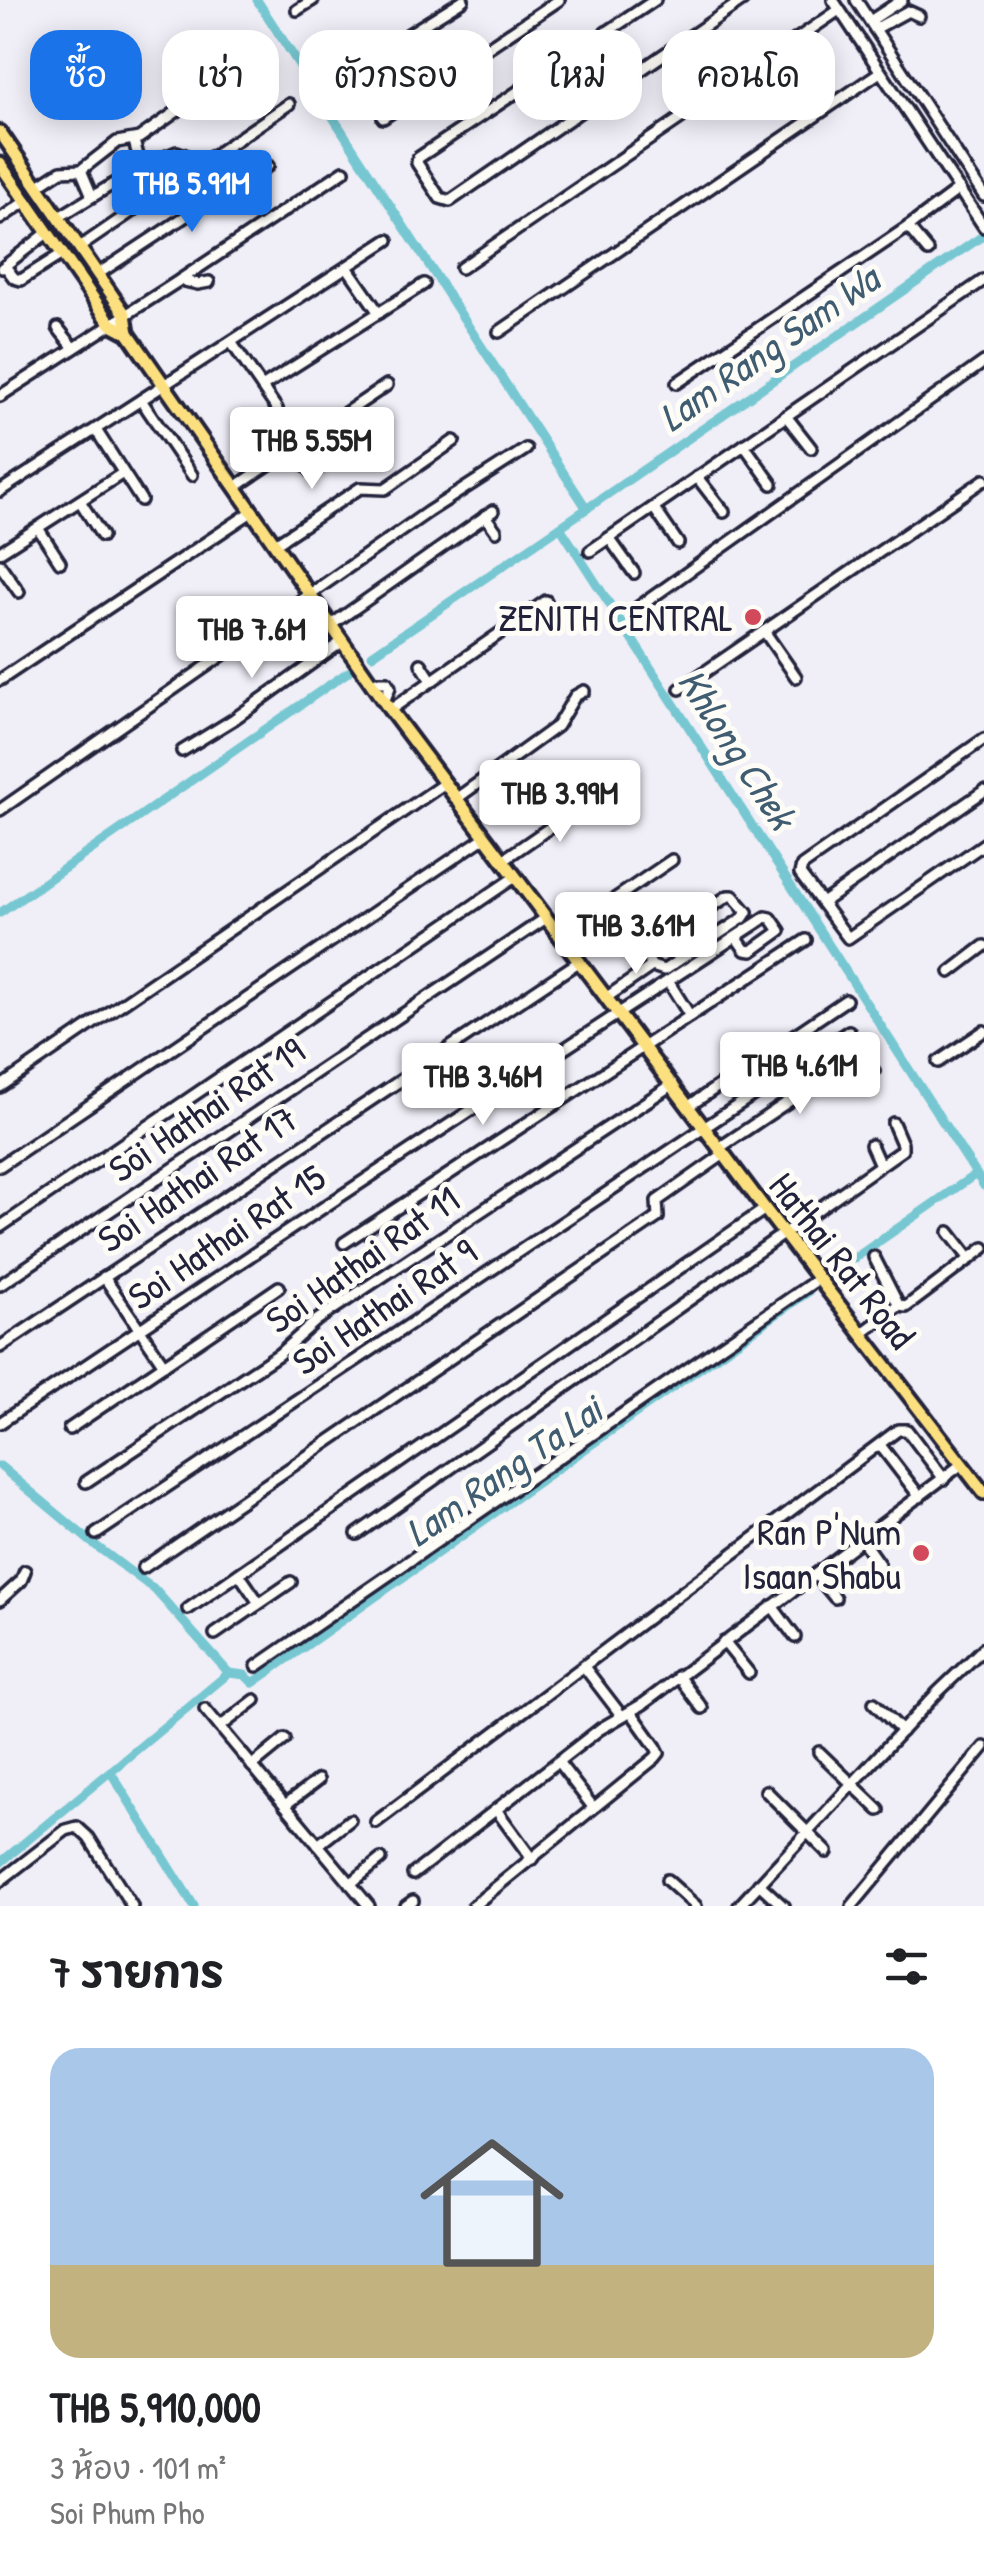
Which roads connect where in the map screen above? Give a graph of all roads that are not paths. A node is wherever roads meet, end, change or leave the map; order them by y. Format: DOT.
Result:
graph roads {
  1 [pos="313,0"];
  2 [pos="464,0"];
  3 [pos="559,0"];
  4 [pos="655,0"];
  5 [pos="744,0"];
  6 [pos="833,0"];
  7 [pos="856,0"];
  8 [pos="892,0"];
  9 [pos="902,0"];
  10 [pos="297,10"];
  11 [pos="840,10"];
  12 [pos="918,16"];
  13 [pos="871,22"];
  14 [pos="416,30"];
  15 [pos="609,30"];
  16 [pos="493,44"];
  17 [pos="642,72"];
  18 [pos="880,72"];
  19 [pos="513,95"];
  20 [pos="289,104"];
  21 [pos="924,104"];
  22 [pos="909,112"];
  23 [pos="164,120"];
  24 [pos="570,120"];
  25 [pos="0,132"];
  26 [pos="134,141"];
  27 [pos="0,164"];
  28 [pos="268,166"];
  29 [pos="142,167"];
  30 [pos="81,170"];
  31 [pos="193,171"];
  32 [pos="984,171"];
  33 [pos="344,172"];
  34 [pos="973,178"];
  35 [pos="38,186"];
  36 [pos="959,189"];
  37 [pos="92,196"];
  38 [pos="984,196"];
  39 [pos="26,201"];
  40 [pos="59,217"];
  41 [pos="0,219"];
  42 [pos="983,226"];
  43 [pos="908,227"];
  44 [pos="47,233"];
  45 [pos="388,240"];
  46 [pos="80,248"];
  47 [pos="928,251"];
  48 [pos="62,254"];
  49 [pos="348,267"];
  50 [pos="2,268"];
  51 [pos="461,268"];
  52 [pos="98,274"];
  53 [pos="180,280"];
  54 [pos="984,280"];
  55 [pos="210,282"];
  56 [pos="424,284"];
  57 [pos="378,313"];
  58 [pos="124,314"];
  59 [pos="111,324"];
  60 [pos="58,328"];
  61 [pos="499,332"];
  62 [pos="128,333"];
  63 [pos="232,342"];
  64 [pos="74,348"];
  65 [pos="984,362"];
  66 [pos="677,383"];
  67 [pos="165,385"];
  68 [pos="388,385"];
  69 [pos="262,387"];
  70 [pos="0,396"];
  71 [pos="141,400"];
  72 [pos="277,410"];
  73 [pos="786,416"];
  74 [pos="96,430"];
  75 [pos="454,441"];
  76 [pos="744,446"];
  77 [pos="811,448"];
  78 [pos="292,449"];
  79 [pos="526,449"];
  80 [pos="343,453"];
  81 [pos="495,468"];
  82 [pos="124,473"];
  83 [pos="192,475"];
  84 [pos="698,477"];
  85 [pos="503,479"];
  86 [pos="984,480"];
  87 [pos="772,484"];
  88 [pos="237,486"];
  89 [pos="0,491"];
  90 [pos="141,500"];
  91 [pos="80,502"];
  92 [pos="654,508"];
  93 [pos="253,511"];
  94 [pos="724,512"];
  95 [pos="38,528"];
  96 [pos="496,531"];
  97 [pos="102,536"];
  98 [pos="609,538"];
  99 [pos="678,542"];
  100 [pos="275,544"];
  101 [pos="0,552"];
  102 [pos="590,552"];
  103 [pos="60,562"];
  104 [pos="0,565"];
  105 [pos="634,573"];
  106 [pos="18,592"];
  107 [pos="310,594"];
  108 [pos="546,601"];
  109 [pos="638,608"];
  110 [pos="331,625"];
  111 [pos="764,630"];
  112 [pos="342,641"];
  113 [pos="421,664"];
  114 [pos="796,677"];
  115 [pos="0,680"];
  116 [pos="432,681"];
  117 [pos="680,688"];
  118 [pos="584,691"];
  119 [pos="387,706"];
  120 [pos="984,740"];
  121 [pos="182,751"];
  122 [pos="445,784"];
  123 [pos="984,791"];
  124 [pos="594,797"];
  125 [pos="456,799"];
  126 [pos="0,810"];
  127 [pos="485,837"];
  128 [pos="984,844"];
  129 [pos="503,860"];
  130 [pos="672,860"];
  131 [pos="515,876"];
  132 [pos="822,903"];
  133 [pos="546,918"];
  134 [pos="560,936"];
  135 [pos="736,936"];
  136 [pos="806,940"];
  137 [pos="984,946"];
  138 [pos="580,961"];
  139 [pos="652,966"];
  140 [pos="950,972"];
  141 [pos="668,981"];
  142 [pos="607,997"];
  143 [pos="846,1000"];
  144 [pos="618,1013"];
  145 [pos="690,1016"];
  146 [pos="849,1031"];
  147 [pos="984,1031"];
  148 [pos="644,1046"];
  149 [pos="938,1062"];
  150 [pos="874,1071"];
  151 [pos="673,1084"];
  152 [pos="0,1087"];
  153 [pos="689,1106"];
  154 [pos="893,1123"];
  155 [pos="705,1128"];
  156 [pos="871,1145"];
  157 [pos="721,1151"];
  158 [pos="880,1165"];
  159 [pos="0,1166"];
  160 [pos="765,1210"];
  161 [pos="0,1227"];
  162 [pos="949,1232"];
  163 [pos="783,1233"];
  164 [pos="344,1243"];
  165 [pos="984,1248"];
  166 [pos="874,1257"];
  167 [pos="970,1259"];
  168 [pos="104,1277"];
  169 [pos="818,1278"];
  170 [pos="0,1285"];
  171 [pos="279,1287"];
  172 [pos="899,1306"];
  173 [pos="141,1328"];
  174 [pos="860,1334"];
  175 [pos="0,1347"];
  176 [pos="164,1365"];
  177 [pos="0,1423"];
  178 [pos="69,1429"];
  179 [pos="880,1444"];
  180 [pos="962,1464"];
  181 [pos="944,1479"];
  182 [pos="86,1482"];
  183 [pos="984,1493"];
  184 [pos="920,1497"];
  185 [pos="96,1534"];
  186 [pos="357,1534"];
  187 [pos="862,1540"];
  188 [pos="879,1564"];
  189 [pos="143,1568"];
  190 [pos="25,1571"];
  191 [pos="239,1574"];
  192 [pos="816,1575"];
  193 [pos="291,1582"];
  194 [pos="835,1598"];
  195 [pos="0,1600"];
  196 [pos="259,1604"];
  197 [pos="772,1606"];
  198 [pos="188,1609"];
  199 [pos="215,1634"];
  200 [pos="796,1637"];
  201 [pos="724,1642"];
  202 [pos="984,1648"];
  203 [pos="258,1666"];
  204 [pos="585,1668"];
  205 [pos="750,1673"];
  206 [pos="678,1676"];
  207 [pos="255,1700"];
  208 [pos="874,1703"];
  209 [pos="702,1708"];
  210 [pos="205,1709"];
  211 [pos="626,1714"];
  212 [pos="220,1728"];
  213 [pos="902,1731"];
  214 [pos="286,1738"];
  215 [pos="984,1747"];
  216 [pos="818,1752"];
  217 [pos="559,1763"];
  218 [pos="252,1766"];
  219 [pos="318,1780"];
  220 [pos="852,1785"];
  221 [pos="766,1790"];
  222 [pos="285,1805"];
  223 [pos="593,1807"];
  224 [pos="879,1810"];
  225 [pos="497,1811"];
  226 [pos="350,1820"];
  227 [pos="376,1822"];
  228 [pos="808,1832"];
  229 [pos="318,1845"];
  230 [pos="827,1852"];
  231 [pos="380,1859"];
  232 [pos="532,1859"];
  233 [pos="413,1874"];
  234 [pos="666,1880"];
  235 [pos="0,1882"];
  236 [pos="350,1884"];
  237 [pos="758,1884"];
  238 [pos="132,1906"];
  239 [pos="369,1906"];
  240 [pos="473,1906"];
  241 [pos="696,1906"];
  242 [pos="738,1906"];
  243 [pos="783,1906"];
  244 [pos="852,1906"];
  1 -- 10 [label="street"];
  2 -- 14 [label="street"];
  3 -- 16 [label="street"];
  4 -- 15 [label="street"];
  5 -- 17 [label="street"];
  6 -- 11 [label="street"];
  7 -- 13 [label="street"];
  8 -- 13 [label="street"];
  9 -- 13 [label="street"];
  11 -- 18 [label="street"];
  11 -- 51 [label="street"];
  12 -- 13 [label="street"];
  13 -- 21 [label="street"];
  18 -- 22 [label="street"];
  18 -- 61 [label="street"];
  19 -- 24 [label="street"];
  20 -- 31 [label="street"];
  21 -- 22 [label="street"];
  21 -- 34 [label="street"];
  22 -- 36 [label="street"];
  23 -- 26 [label="street"];
  25 -- 35 [label="main road, Hathai Rat Road"];
  26 -- 29 [label="street"];
  26 -- 30 [label="street"];
  27 -- 39 [label="main road, Hathai Rat Road"];
  28 -- 52 [label="street"];
  29 -- 31 [label="street"];
  29 -- 37 [label="street"];
  30 -- 35 [label="street"];
  30 -- 37 [label="street"];
  31 -- 46 [label="street"];
  32 -- 34 [label="street"];
  33 -- 53 [label="street"];
  34 -- 38 [label="street"];
  35 -- 40 [label="main road, Hathai Rat Road"];
  36 -- 42 [label="street"];
  36 -- 43 [label="street"];
  37 -- 40 [label="street"];
  39 -- 41 [label="street"];
  39 -- 44 [label="main road, Hathai Rat Road"];
  40 -- 46 [label="main road, Hathai Rat Road"];
  43 -- 47 [label="street"];
  43 -- 66 [label="street"];
  44 -- 48 [label="main road, Hathai Rat Road"];
  44 -- 50 [label="street"];
  45 -- 49 [label="street"];
  46 -- 52 [label="main road, Hathai Rat Road"];
  48 -- 50 [label="street"];
  48 -- 59 [label="main road, Hathai Rat Road"];
  49 -- 57 [label="street"];
  49 -- 63 [label="street"];
  52 -- 58 [label="main road, Hathai Rat Road"];
  53 -- 55 [label="street"];
  53 -- 58 [label="street"];
  54 -- 73 [label="street"];
  56 -- 57 [label="street"];
  57 -- 69 [label="street"];
  58 -- 59 [label="street"];
  58 -- 62 [label="main road, Hathai Rat Road"];
  59 -- 62 [label="main road, Hathai Rat Road"];
  59 -- 64 [label="street"];
  60 -- 64 [label="street"];
  62 -- 67 [label="main road, Hathai Rat Road"];
  63 -- 67 [label="street"];
  63 -- 69 [label="street"];
  64 -- 70 [label="street"];
  65 -- 109 [label="street"];
  67 -- 71 [label="street"];
  67 -- 88 [label="main road, Hathai Rat Road"];
  68 -- 78 [label="street"];
  69 -- 72 [label="street"];
  71 -- 74 [label="street"];
  71 -- 83 [label="street"];
  73 -- 76 [label="street"];
  73 -- 77 [label="street"];
  74 -- 82 [label="street"];
  74 -- 89 [label="street"];
  75 -- 100 [label="street"];
  76 -- 84 [label="street"];
  76 -- 87 [label="street"];
  78 -- 80 [label="street"];
  78 -- 88 [label="street"];
  79 -- 81 [label="street"];
  81 -- 85 [label="street"];
  81 -- 107 [label="street"];
  82 -- 90 [label="street"];
  82 -- 91 [label="street"];
  84 -- 92 [label="street"];
  84 -- 94 [label="street"];
  86 -- 111 [label="street"];
  88 -- 93 [label="main road, Hathai Rat Road"];
  91 -- 95 [label="street"];
  91 -- 97 [label="street"];
  92 -- 98 [label="street"];
  92 -- 99 [label="street"];
  93 -- 100 [label="main road, Hathai Rat Road"];
  93 -- 115 [label="street"];
  95 -- 101 [label="street"];
  95 -- 103 [label="street"];
  96 -- 110 [label="street"];
  98 -- 102 [label="street"];
  98 -- 105 [label="street"];
  100 -- 107 [label="main road, Hathai Rat Road"];
  104 -- 106 [label="street"];
  107 -- 110 [label="main road, Hathai Rat Road"];
  107 -- 126 [label="street"];
  108 -- 116 [label="street"];
  110 -- 112 [label="main road, Hathai Rat Road"];
  111 -- 114 [label="street"];
  111 -- 117 [label="street"];
  112 -- 119 [label="main road, Hathai Rat Road"];
  112 -- 121 [label="street"];
  113 -- 116 [label="street"];
  116 -- 119 [label="street"];
  118 -- 125 [label="street"];
  119 -- 122 [label="main road, Hathai Rat Road"];
  120 -- 132 [label="street"];
  122 -- 125 [label="main road, Hathai Rat Road"];
  122 -- 152 [label="street"];
  123 -- 132 [label="street"];
  124 -- 129 [label="street"];
  125 -- 127 [label="main road, Hathai Rat Road"];
  127 -- 129 [label="main road, Hathai Rat Road"];
  127 -- 159 [label="street"];
  128 -- 132 [label="street"];
  129 -- 131 [label="main road, Hathai Rat Road"];
  130 -- 134 [label="street"];
  131 -- 133 [label="main road, Hathai Rat Road"];
  131 -- 161 [label="street"];
  133 -- 134 [label="main road, Hathai Rat Road"];
  133 -- 170 [label="street, Soi Hathai Rat 19"];
  134 -- 138 [label="main road, Hathai Rat Road"];
  135 -- 135 [label="street, Soi Hathai Rat 15"];
  135 -- 141 [label="street, Soi Hathai Rat 15"];
  136 -- 145 [label="street"];
  137 -- 140 [label="street"];
  138 -- 142 [label="main road, Hathai Rat Road"];
  138 -- 168 [label="street, Soi Hathai Rat 17"];
  139 -- 139 [label="street"];
  139 -- 142 [label="street"];
  141 -- 144 [label="street, Soi Hathai Rat 15"];
  141 -- 145 [label="street"];
  142 -- 144 [label="main road, Hathai Rat Road"];
  143 -- 153 [label="street"];
  144 -- 148 [label="main road, Hathai Rat Road"];
  144 -- 173 [label="street, Soi Hathai Rat 15"];
  145 -- 148 [label="street"];
  146 -- 155 [label="street, Soi Hathai Rat 9"];
  147 -- 149 [label="street"];
  148 -- 151 [label="main road, Hathai Rat Road"];
  148 -- 164 [label="street"];
  150 -- 157 [label="street"];
  151 -- 153 [label="main road, Hathai Rat Road"];
  151 -- 182 [label="street, Soi Hathai Rat 11"];
  153 -- 155 [label="main road, Hathai Rat Road"];
  154 -- 158 [label="street"];
  155 -- 157 [label="main road, Hathai Rat Road"];
  155 -- 185 [label="street, Soi Hathai Rat 9"];
  156 -- 158 [label="street"];
  157 -- 160 [label="main road, Hathai Rat Road"];
  157 -- 189 [label="street"];
  158 -- 163 [label="street"];
  160 -- 163 [label="main road, Hathai Rat Road"];
  160 -- 191 [label="street"];
  162 -- 167 [label="street"];
  163 -- 169 [label="main road, Hathai Rat Road"];
  163 -- 186 [label="street"];
  165 -- 167 [label="street"];
  166 -- 172 [label="street"];
  167 -- 172 [label="street"];
  168 -- 173 [label="street"];
  168 -- 175 [label="street, Soi Hathai Rat 17"];
  169 -- 174 [label="main road, Hathai Rat Road"];
  169 -- 203 [label="street"];
  171 -- 176 [label="street"];
  172 -- 174 [label="street"];
  173 -- 176 [label="street"];
  173 -- 177 [label="street, Soi Hathai Rat 15"];
  174 -- 180 [label="main road, Hathai Rat Road"];
  176 -- 178 [label="street"];
  179 -- 181 [label="street"];
  179 -- 184 [label="street"];
  179 -- 204 [label="street"];
  180 -- 181 [label="street"];
  180 -- 183 [label="main road, Hathai Rat Road"];
  181 -- 184 [label="street"];
  184 -- 187 [label="street"];
  187 -- 188 [label="street"];
  187 -- 192 [label="street"];
  190 -- 195 [label="street"];
  191 -- 196 [label="street"];
  191 -- 198 [label="street"];
  192 -- 194 [label="street"];
  192 -- 197 [label="street"];
  193 -- 196 [label="street"];
  196 -- 199 [label="street"];
  197 -- 200 [label="street"];
  197 -- 201 [label="street"];
  201 -- 205 [label="street"];
  201 -- 206 [label="street"];
  202 -- 213 [label="street"];
  204 -- 211 [label="street"];
  204 -- 227 [label="street"];
  206 -- 209 [label="street"];
  206 -- 211 [label="street"];
  207 -- 212 [label="street"];
  208 -- 213 [label="street"];
  210 -- 212 [label="street"];
  211 -- 217 [label="street"];
  211 -- 223 [label="street"];
  212 -- 218 [label="street"];
  213 -- 220 [label="street"];
  214 -- 218 [label="street"];
  215 -- 244 [label="street"];
  216 -- 220 [label="street"];
  217 -- 223 [label="street"];
  217 -- 225 [label="street"];
  218 -- 222 [label="street"];
  219 -- 222 [label="street"];
  220 -- 224 [label="street"];
  220 -- 228 [label="street"];
  221 -- 228 [label="street"];
  222 -- 229 [label="street"];
  223 -- 232 [label="street"];
  225 -- 232 [label="street"];
  225 -- 233 [label="street"];
  226 -- 229 [label="street"];
  228 -- 230 [label="street"];
  228 -- 237 [label="street"];
  229 -- 236 [label="street"];
  231 -- 236 [label="street"];
  232 -- 240 [label="street"];
  234 -- 241 [label="street"];
  235 -- 238 [label="street"];
  236 -- 239 [label="street"];
  237 -- 242 [label="street"];
  237 -- 243 [label="street"];
}
